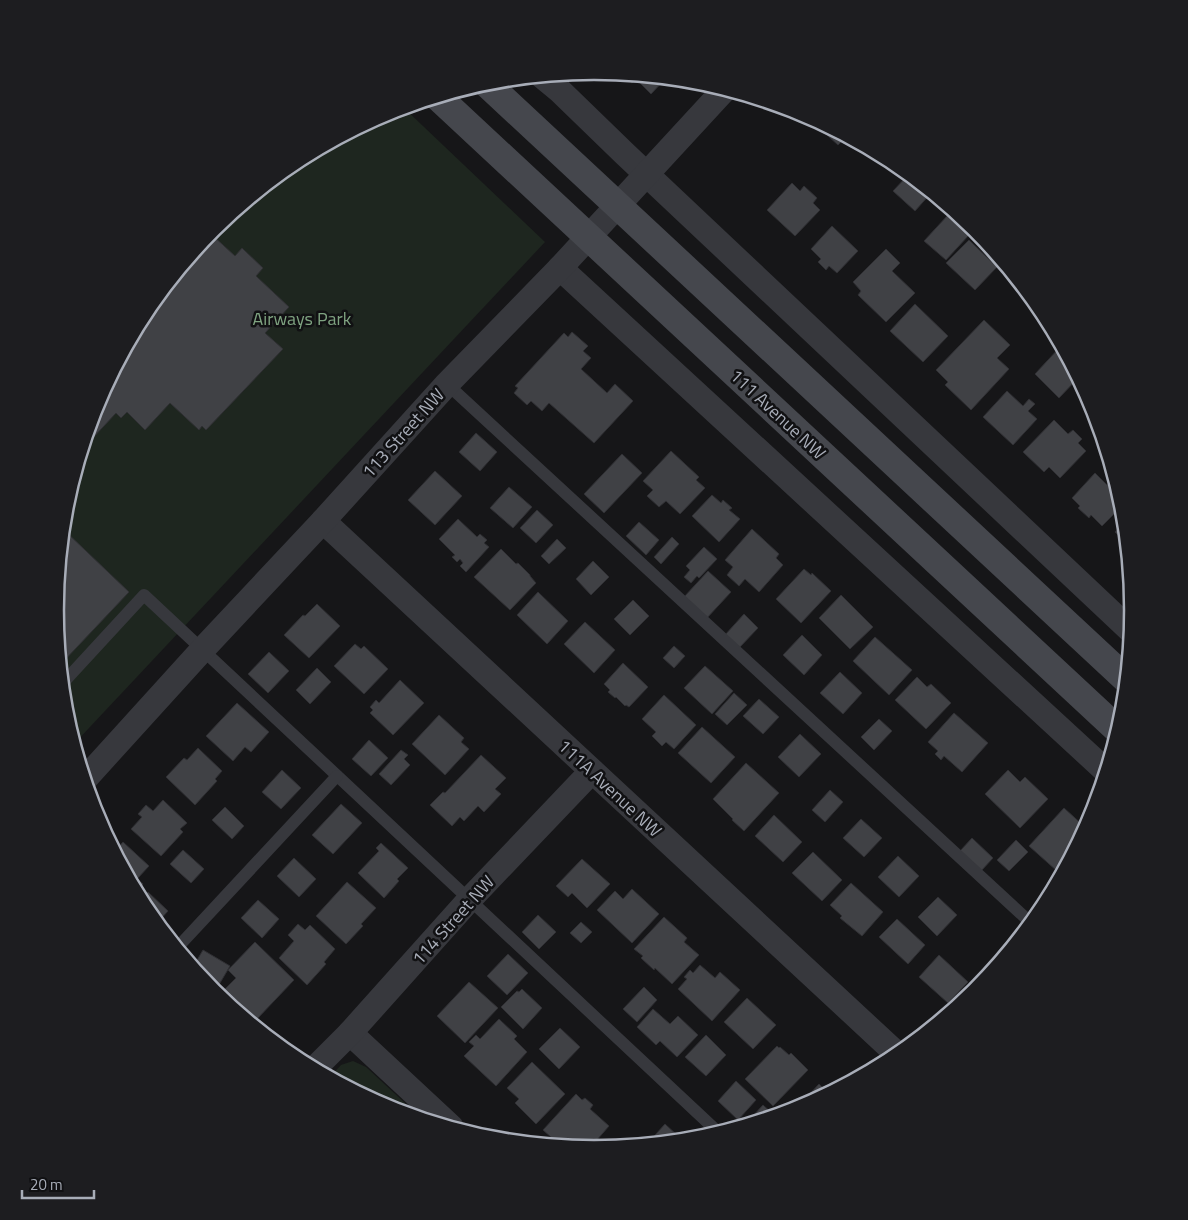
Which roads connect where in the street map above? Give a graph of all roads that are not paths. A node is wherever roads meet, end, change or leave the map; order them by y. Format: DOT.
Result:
graph roads {
  1 [pos="549,82"];
  2 [pos="494,89"];
  3 [pos="720,95"];
  4 [pos="443,102"];
  5 [pos="648,175"];
  6 [pos="618,206"];
  7 [pos="589,238"];
  8 [pos="560,268"];
  9 [pos="447,384"];
  10 [pos="323,522"];
  11 [pos="1124,619"];
  12 [pos="203,650"];
  13 [pos="1120,674"];
  14 [pos="68,678"];
  15 [pos="1111,724"];
  16 [pos="1100,767"];
  17 [pos="592,772"];
  18 [pos="90,774"];
  19 [pos="337,776"];
  20 [pos="469,900"];
  21 [pos="1026,918"];
  22 [pos="181,943"];
  23 [pos="350,1033"];
  24 [pos="892,1049"];
  25 [pos="320,1063"];
  26 [pos="440,1117"];
  27 [pos="712,1126"];
  1 -- 5 [label="street"];
  2 -- 6 [label="main road"];
  3 -- 5 [label="street, 113 Street NW"];
  4 -- 7 [label="main road, 111 Avenue NW"];
  5 -- 6 [label="street, 113 Street NW"];
  5 -- 11 [label="street"];
  6 -- 7 [label="street, 113 Street NW"];
  6 -- 13 [label="main road"];
  7 -- 8 [label="street, 113 Street NW"];
  7 -- 15 [label="main road, 111 Avenue NW"];
  8 -- 9 [label="street, 113 Street NW"];
  8 -- 16 [label="street"];
  9 -- 10 [label="street, 113 Street NW"];
  9 -- 21 [label="lane"];
  10 -- 12 [label="street, 113 Street NW"];
  10 -- 17 [label="street, 111A Avenue NW"];
  12 -- 14 [label="lane"];
  12 -- 18 [label="street, 113 Street NW"];
  12 -- 19 [label="lane"];
  17 -- 20 [label="street, 114 Street NW"];
  17 -- 24 [label="street, 111A Avenue NW"];
  19 -- 20 [label="lane"];
  19 -- 22 [label="lane"];
  20 -- 23 [label="street, 114 Street NW"];
  20 -- 27 [label="lane"];
  23 -- 25 [label="street, 114 Street NW"];
  23 -- 26 [label="street"];
}
